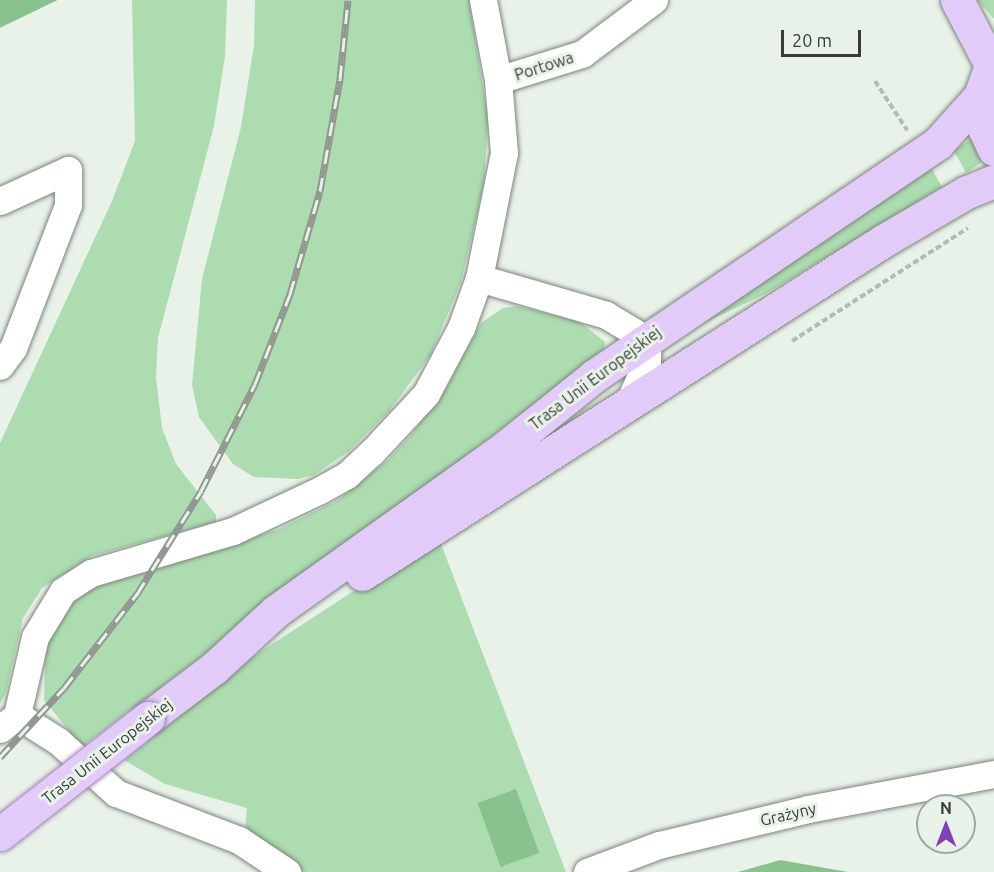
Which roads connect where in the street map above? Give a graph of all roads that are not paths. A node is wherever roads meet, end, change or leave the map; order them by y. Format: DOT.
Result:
graph roads {
  1 [pos="483,0"];
  2 [pos="654,0"];
  3 [pos="957,0"];
  4 [pos="992,60"];
  5 [pos="498,80"];
  6 [pos="980,96"];
  7 [pos="994,149"];
  8 [pos="994,181"];
  9 [pos="0,201"];
  10 [pos="479,278"];
  11 [pos="642,342"];
  12 [pos="0,366"];
  13 [pos="629,402"];
  14 [pos="214,668"];
  15 [pos="9,722"];
  16 [pos="994,774"];
  17 [pos="0,834"];
  18 [pos="287,872"];
  19 [pos="587,872"];
  1 -- 5 [label="street, Portowa"];
  2 -- 5 [label="street, Portowa"];
  3 -- 4 [label="main road"];
  4 -- 6 [label="main road"];
  5 -- 10 [label="street"];
  6 -- 7 [label="main road"];
  6 -- 11 [label="main road, Trasa Unii Europejskiej"];
  8 -- 13 [label="main road, Trasa Unii Europejskiej"];
  9 -- 12 [label="street"];
  10 -- 11 [label="street"];
  10 -- 15 [label="street"];
  11 -- 13 [label="street"];
  11 -- 14 [label="main road, Trasa Unii Europejskiej"];
  13 -- 14 [label="main road, Trasa Unii Europejskiej"];
  14 -- 17 [label="main road, Trasa Unii Europejskiej, bridge"];
  15 -- 18 [label="street"];
  16 -- 19 [label="street, Grażyny"];
}
